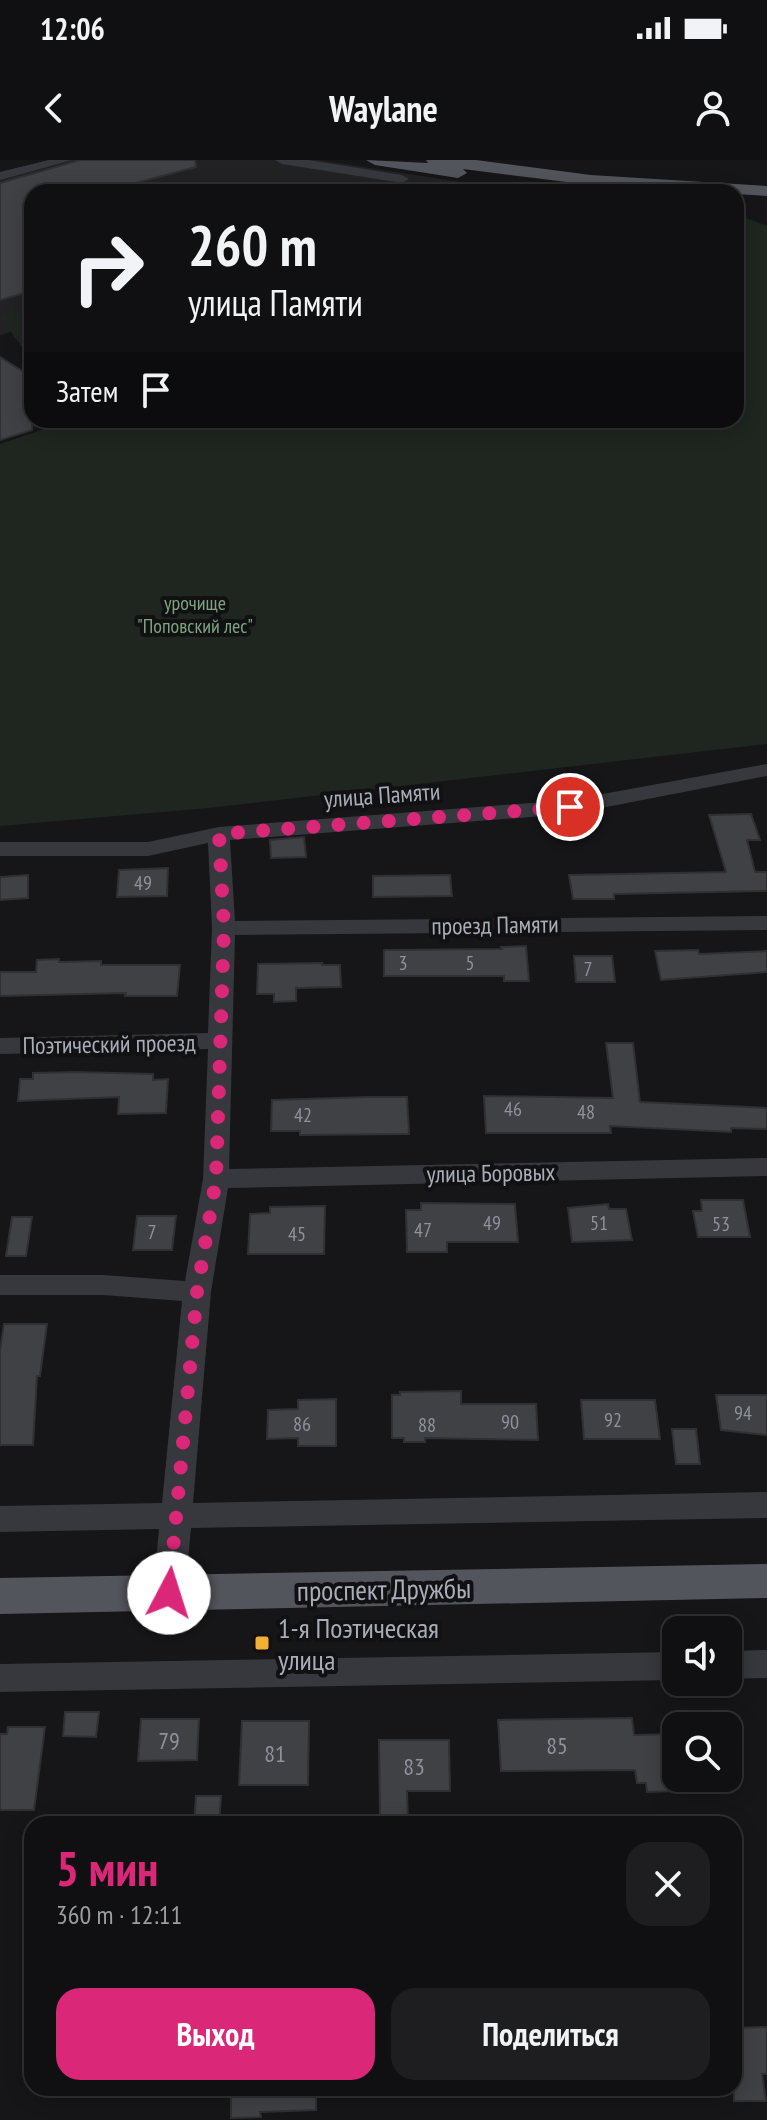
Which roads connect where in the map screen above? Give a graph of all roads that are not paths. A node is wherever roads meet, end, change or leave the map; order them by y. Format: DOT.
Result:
graph roads {
  1 [pos="65,160"];
  2 [pos="282,160"];
  3 [pos="375,160"];
  4 [pos="435,160"];
  5 [pos="0,176"];
  6 [pos="402,179"];
  7 [pos="552,184"];
  8 [pos="655,184"];
  9 [pos="744,190"];
  10 [pos="767,191"];
  11 [pos="744,201"];
  12 [pos="767,202"];
  13 [pos="767,770"];
  14 [pos="219,834"];
  15 [pos="0,849"];
  16 [pos="767,923"];
  17 [pos="224,928"];
  18 [pos="219,1041"];
  19 [pos="0,1046"];
  20 [pos="767,1167"];
  21 [pos="216,1179"];
  22 [pos="0,1285"];
  23 [pos="197,1292"];
  24 [pos="767,1505"];
  25 [pos="176,1516"];
  26 [pos="0,1519"];
  27 [pos="767,1581"];
  28 [pos="169,1593"];
  29 [pos="0,1596"];
  30 [pos="767,1664"];
  31 [pos="742,1665"];
  32 [pos="662,1666"];
  33 [pos="0,1678"];
  1 -- 5 [label="street"];
  2 -- 6 [label="street"];
  3 -- 7 [label="main road"];
  4 -- 8 [label="main road"];
  9 -- 10 [label="main road"];
  11 -- 12 [label="main road"];
  13 -- 14 [label="street, улица Памяти"];
  14 -- 15 [label="street, улица Памяти"];
  14 -- 17 [label="street"];
  16 -- 17 [label="street, проезд Памяти"];
  17 -- 18 [label="street"];
  18 -- 19 [label="street, Поэтический проезд"];
  18 -- 21 [label="street"];
  20 -- 21 [label="street, улица Боровых"];
  21 -- 23 [label="street"];
  22 -- 23 [label="street"];
  23 -- 25 [label="street"];
  24 -- 25 [label="street"];
  25 -- 26 [label="street"];
  25 -- 28 [label="street"];
  27 -- 28 [label="main road, проспект Дружбы"];
  28 -- 29 [label="main road, проспект Дружбы"];
  30 -- 31 [label="street"];
  32 -- 33 [label="street"];
}
